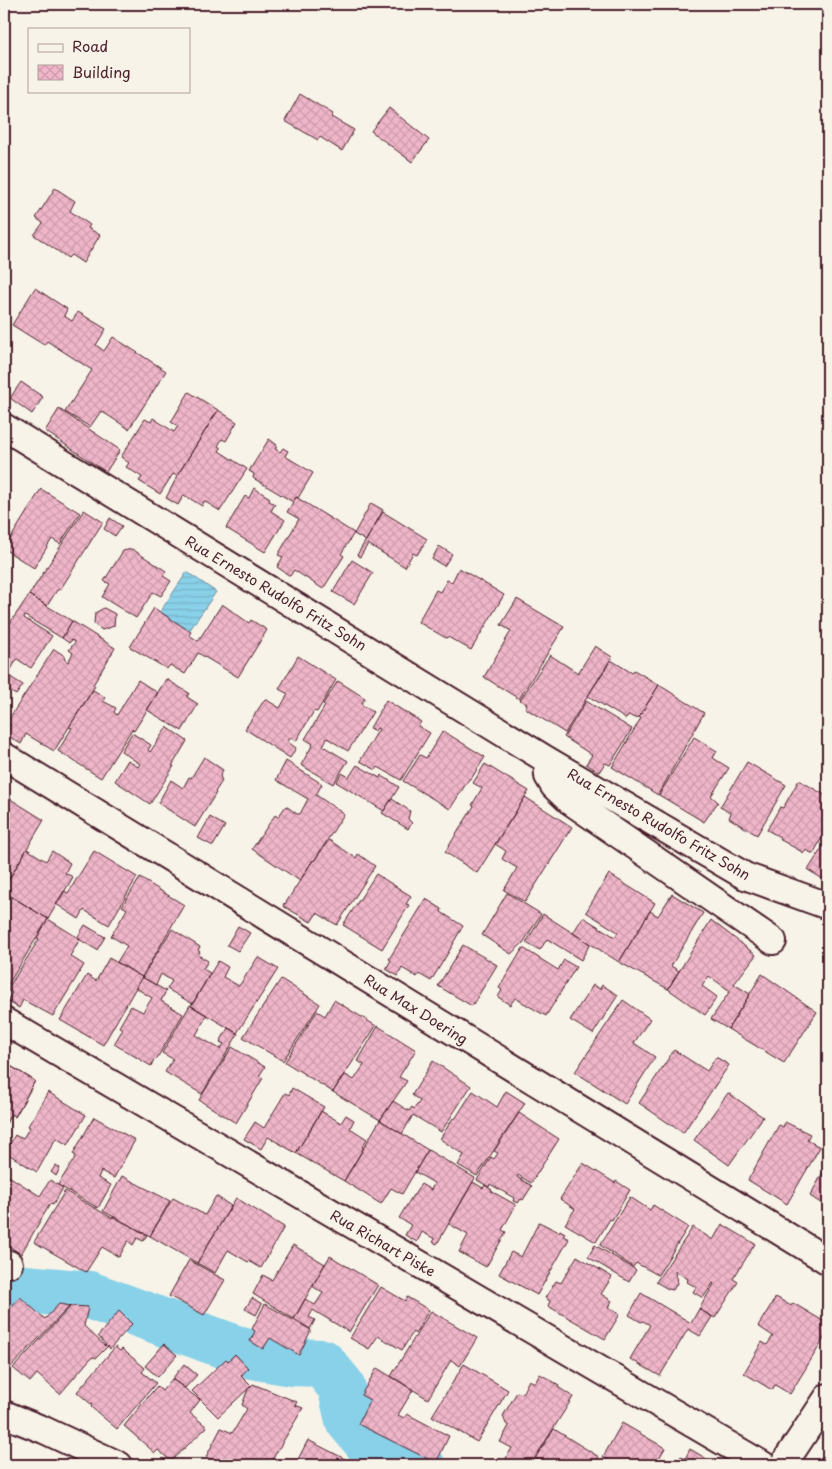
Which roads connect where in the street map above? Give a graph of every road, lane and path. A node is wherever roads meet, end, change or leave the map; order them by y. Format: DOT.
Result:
graph roads {
  1 [pos="4,427"];
  2 [pos="4,756"];
  3 [pos="547,760"];
  4 [pos="828,906"];
  5 [pos="773,941"];
  6 [pos="4,1021"];
  7 [pos="828,1261"];
  8 [pos="828,1397"];
  9 [pos="4,1414"];
  10 [pos="119,1465"];
  11 [pos="763,1465"];
  12 [pos="783,1465"];
  1 -- 3 [label="street, Rua Ernesto Rudolfo Fritz Sohn"];
  2 -- 7 [label="street, Rua Max Doering"];
  3 -- 4 [label="street, Rua Ernesto Rudolfo Fritz Sohn"];
  3 -- 5 [label="street, Rua Ernesto Rudolfo Fritz Sohn"];
  6 -- 11 [label="street, Rua Richart Piske"];
  8 -- 12 [label="street"];
  9 -- 10 [label="street"];
}
